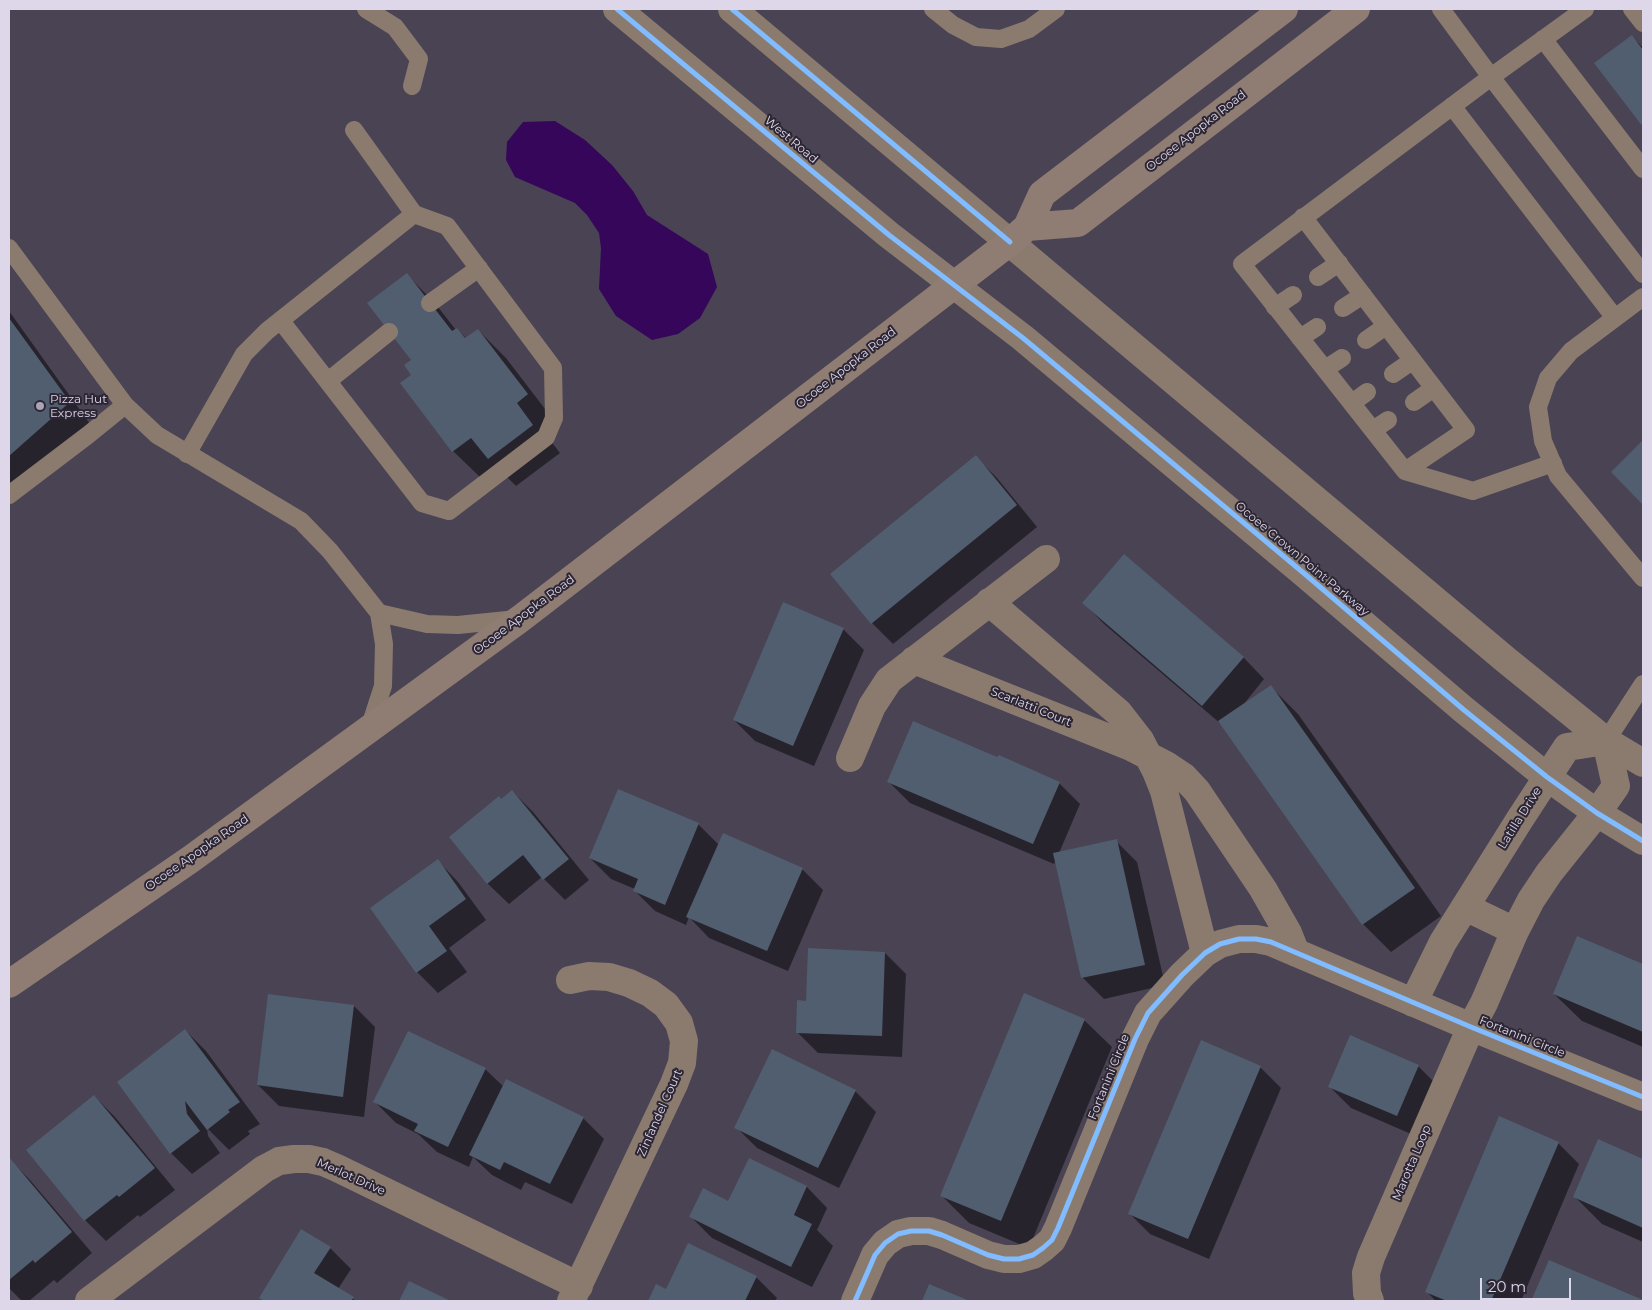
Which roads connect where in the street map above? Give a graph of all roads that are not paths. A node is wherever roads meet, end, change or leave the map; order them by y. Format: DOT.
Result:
graph roads {
  1 [pos="366,9"];
  2 [pos="617,9"];
  3 [pos="732,9"];
  4 [pos="934,9"];
  5 [pos="1056,9"];
  6 [pos="1284,9"];
  7 [pos="1356,9"];
  8 [pos="1441,9"];
  9 [pos="1585,9"];
  10 [pos="1632,9"];
  11 [pos="1643,23"];
  12 [pos="1543,39"];
  13 [pos="1491,77"];
  14 [pos="412,86"];
  15 [pos="1452,106"];
  16 [pos="354,130"];
  17 [pos="1643,169"];
  18 [pos="414,214"];
  19 [pos="1303,217"];
  20 [pos="1018,235"];
  21 [pos="9,248"];
  22 [pos="1339,263"];
  23 [pos="479,268"];
  24 [pos="1643,274"];
  25 [pos="1318,277"];
  26 [pos="953,286"];
  27 [pos="1293,295"];
  28 [pos="1363,295"];
  29 [pos="1643,297"];
  30 [pos="430,303"];
  31 [pos="1275,307"];
  32 [pos="1343,308"];
  33 [pos="1615,318"];
  34 [pos="281,321"];
  35 [pos="1386,326"];
  36 [pos="1317,327"];
  37 [pos="390,332"];
  38 [pos="1300,338"];
  39 [pos="1366,340"];
  40 [pos="1342,358"];
  41 [pos="1412,361"];
  42 [pos="1325,369"];
  43 [pos="1393,374"];
  44 [pos="328,381"];
  45 [pos="1434,388"];
  46 [pos="1367,392"];
  47 [pos="1414,402"];
  48 [pos="1352,403"];
  49 [pos="125,405"];
  50 [pos="1388,420"];
  51 [pos="1373,430"];
  52 [pos="187,454"];
  53 [pos="1553,463"];
  54 [pos="1405,471"];
  55 [pos="9,495"];
  56 [pos="1046,559"];
  57 [pos="1643,578"];
  58 [pos="989,602"];
  59 [pos="378,613"];
  60 [pos="520,619"];
  61 [pos="914,660"];
  62 [pos="1643,684"];
  63 [pos="369,729"];
  64 [pos="1606,740"];
  65 [pos="1149,755"];
  66 [pos="850,758"];
  67 [pos="1643,763"];
  68 [pos="1546,777"];
  69 [pos="1597,813"];
  70 [pos="1643,841"];
  71 [pos="1465,907"];
  72 [pos="1515,931"];
  73 [pos="1205,953"];
  74 [pos="1296,953"];
  75 [pos="570,980"];
  76 [pos="9,984"];
  77 [pos="1413,1003"];
  78 [pos="1471,1027"];
  79 [pos="1643,1097"];
  80 [pos="575,1294"];
  81 [pos="88,1301"];
  82 [pos="855,1301"];
  83 [pos="1370,1301"];
  1 -- 14 [label="lane"];
  2 -- 26 [label="street, West Road"];
  3 -- 20 [label="street"];
  4 -- 5 [label="lane"];
  6 -- 20 [label="main road, Ocoee Apopka Road"];
  7 -- 20 [label="main road, Ocoee Apopka Road"];
  8 -- 13 [label="lane"];
  9 -- 12 [label="lane"];
  10 -- 11 [label="lane"];
  12 -- 13 [label="lane"];
  12 -- 17 [label="lane"];
  13 -- 15 [label="lane"];
  13 -- 24 [label="lane"];
  15 -- 19 [label="lane"];
  15 -- 33 [label="lane"];
  16 -- 18 [label="lane"];
  18 -- 23 [label="lane"];
  18 -- 34 [label="lane"];
  19 -- 22 [label="lane"];
  19 -- 31 [label="lane"];
  20 -- 26 [label="main road, Ocoee Apopka Road"];
  20 -- 64 [label="street"];
  21 -- 49 [label="lane"];
  22 -- 25 [label="lane"];
  22 -- 28 [label="lane"];
  23 -- 30 [label="lane"];
  23 -- 44 [label="lane"];
  26 -- 60 [label="main road, Ocoee Apopka Road"];
  26 -- 68 [label="street, Ocoee Crown Point Parkway"];
  27 -- 31 [label="lane"];
  28 -- 32 [label="lane"];
  28 -- 35 [label="lane"];
  29 -- 33 [label="lane"];
  31 -- 38 [label="lane"];
  33 -- 53 [label="lane"];
  34 -- 44 [label="lane"];
  34 -- 52 [label="lane"];
  35 -- 39 [label="lane"];
  35 -- 41 [label="lane"];
  36 -- 38 [label="lane"];
  37 -- 44 [label="lane"];
  38 -- 42 [label="lane"];
  40 -- 42 [label="lane"];
  41 -- 43 [label="lane"];
  41 -- 45 [label="lane"];
  42 -- 48 [label="lane"];
  45 -- 47 [label="lane"];
  45 -- 54 [label="lane"];
  46 -- 48 [label="lane"];
  48 -- 51 [label="lane"];
  49 -- 52 [label="lane"];
  49 -- 55 [label="lane"];
  50 -- 51 [label="lane"];
  51 -- 54 [label="lane"];
  52 -- 59 [label="lane"];
  53 -- 54 [label="lane"];
  53 -- 57 [label="lane"];
  56 -- 58 [label="street"];
  58 -- 61 [label="street"];
  58 -- 65 [label="street, Scarlatti Court"];
  59 -- 60 [label="lane"];
  59 -- 63 [label="lane"];
  60 -- 63 [label="main road, Ocoee Apopka Road"];
  61 -- 65 [label="street, Scarlatti Court"];
  61 -- 66 [label="street"];
  62 -- 64 [label="lane"];
  63 -- 76 [label="main road, Ocoee Apopka Road"];
  64 -- 67 [label="street"];
  64 -- 68 [label="street, Latilla Drive"];
  64 -- 69 [label="street"];
  65 -- 73 [label="street, Scarlatti Court"];
  65 -- 74 [label="street, Scarlatti Court"];
  68 -- 69 [label="street, Ocoee Crown Point Parkway"];
  68 -- 71 [label="street, Latilla Drive"];
  69 -- 70 [label="street, Ocoee Crown Point Parkway"];
  69 -- 72 [label="street"];
  71 -- 72 [label="street"];
  71 -- 77 [label="street, Latilla Drive"];
  72 -- 78 [label="street"];
  73 -- 74 [label="street, Fortanini Circle"];
  73 -- 82 [label="street, Fortanini Circle"];
  74 -- 77 [label="street, Fortanini Circle"];
  75 -- 80 [label="street, Zinfandel Court"];
  77 -- 78 [label="street, Fortanini Circle"];
  78 -- 79 [label="street, Fortanini Circle"];
  78 -- 83 [label="street, Marotta Loop"];
  80 -- 81 [label="street, Merlot Drive"];
}
